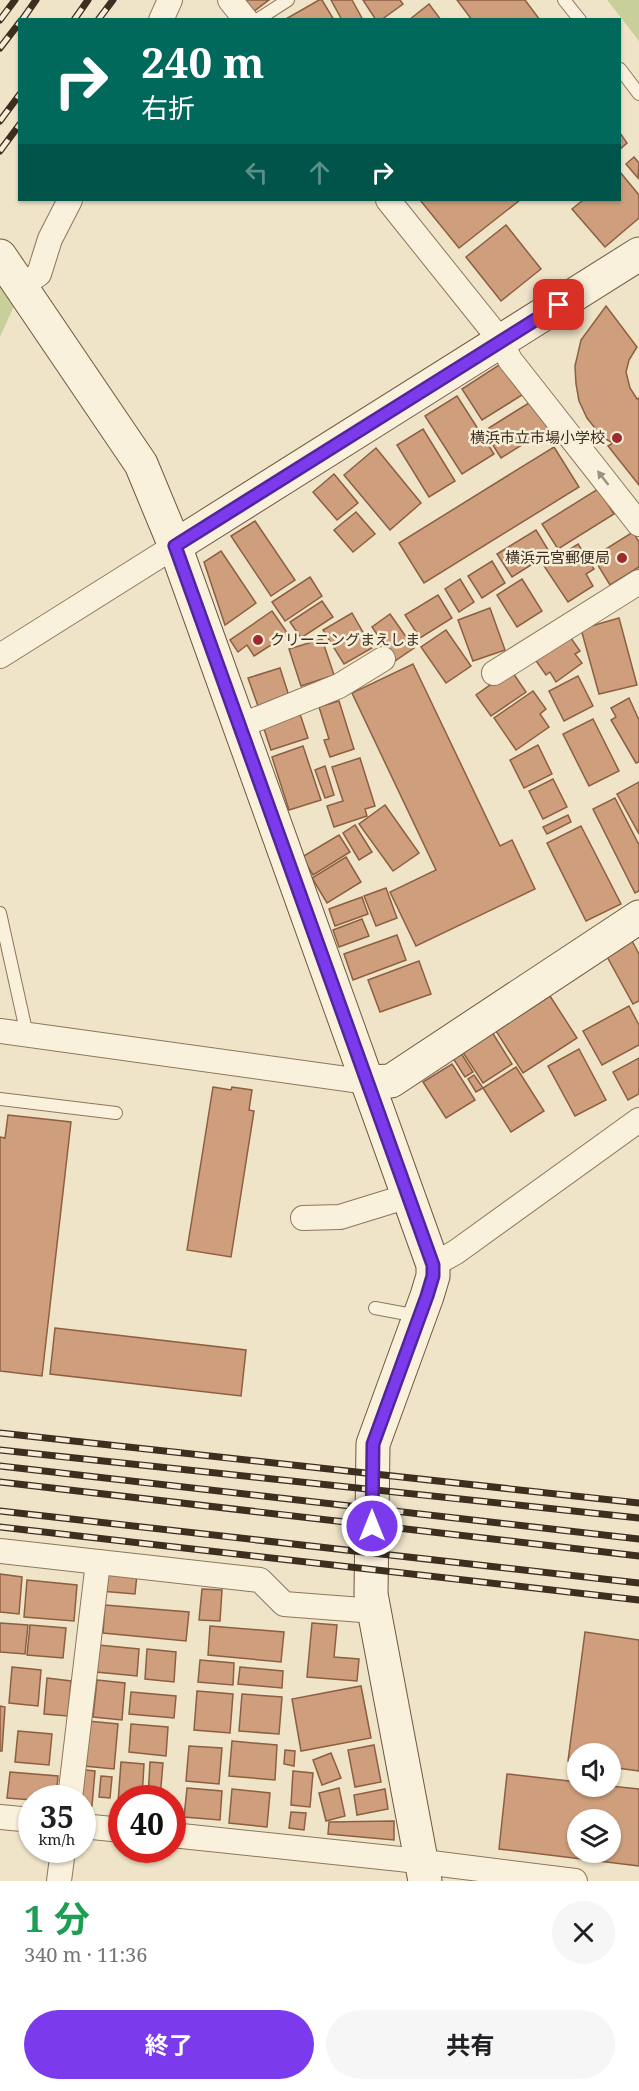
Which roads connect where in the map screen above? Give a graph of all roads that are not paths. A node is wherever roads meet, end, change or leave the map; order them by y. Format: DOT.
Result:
graph roads {
  1 [pos="170,0"];
  2 [pos="230,0"];
  3 [pos="288,0"];
  4 [pos="564,0"];
  5 [pos="162,18"];
  6 [pos="244,18"];
  7 [pos="260,18"];
  8 [pos="578,18"];
  9 [pos="621,70"];
  10 [pos="639,94"];
  11 [pos="69,201"];
  12 [pos="389,201"];
  13 [pos="639,254"];
  14 [pos="0,256"];
  15 [pos="21,286"];
  16 [pos="501,341"];
  17 [pos="639,524"];
  18 [pos="175,546"];
  19 [pos="639,582"];
  20 [pos="0,656"];
  21 [pos="383,659"];
  22 [pos="494,673"];
  23 [pos="240,726"];
  24 [pos="0,913"];
  25 [pos="638,921"];
  26 [pos="0,1031"];
  27 [pos="27,1035"];
  28 [pos="368,1082"];
  29 [pos="0,1099"];
  30 [pos="116,1113"];
  31 [pos="639,1120"];
  32 [pos="408,1196"];
  33 [pos="303,1218"];
  34 [pos="433,1265"];
  35 [pos="375,1308"];
  36 [pos="419,1317"];
  37 [pos="0,1551"];
  38 [pos="98,1562"];
  39 [pos="375,1611"];
  40 [pos="72,1785"];
  41 [pos="0,1817"];
  42 [pos="18,1819"];
  43 [pos="186,1837"];
  44 [pos="61,1863"];
  45 [pos="424,1871"];
  46 [pos="59,1881"];
  47 [pos="574,1881"];
  1 -- 5 [label="street"];
  2 -- 6 [label="street"];
  3 -- 7 [label="lane"];
  4 -- 8 [label="lane"];
  9 -- 10 [label="lane"];
  11 -- 15 [label="street"];
  12 -- 16 [label="street"];
  13 -- 16 [label="street"];
  14 -- 15 [label="street"];
  15 -- 18 [label="street"];
  17 -- 16 [label="street, one-way"];
  16 -- 18 [label="street"];
  18 -- 20 [label="street"];
  18 -- 23 [label="street"];
  19 -- 22 [label="street"];
  21 -- 23 [label="street"];
  23 -- 28 [label="street"];
  24 -- 27 [label="lane"];
  25 -- 28 [label="street"];
  26 -- 27 [label="street"];
  27 -- 28 [label="street"];
  28 -- 32 [label="street"];
  29 -- 30 [label="lane"];
  31 -- 34 [label="street"];
  32 -- 33 [label="street"];
  32 -- 34 [label="street"];
  34 -- 36 [label="street"];
  35 -- 36 [label="lane"];
  36 -- 39 [label="street"];
  37 -- 38 [label="street"];
  38 -- 39 [label="street"];
  38 -- 40 [label="street"];
  39 -- 45 [label="street"];
  41 -- 42 [label="street"];
  43 -- 45 [label="street"];
  44 -- 46 [label="street"];
  45 -- 47 [label="street"];
}
